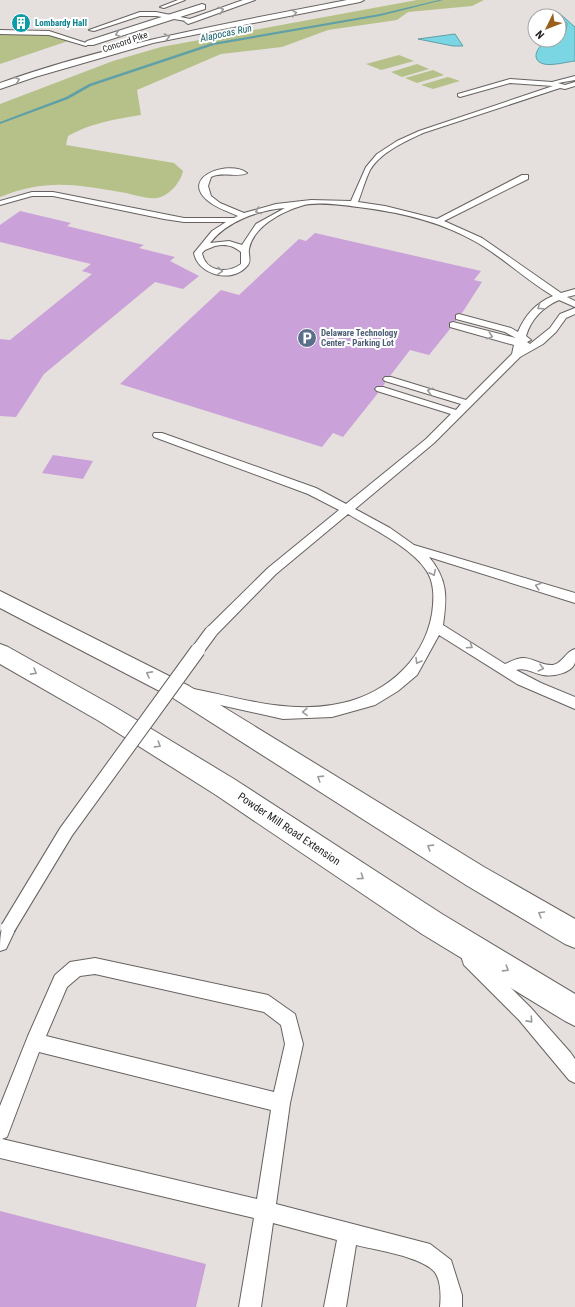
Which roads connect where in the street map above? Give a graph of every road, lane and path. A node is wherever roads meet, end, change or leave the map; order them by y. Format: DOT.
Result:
graph roads {
  1 [pos="183,0"];
  2 [pos="224,0"];
  3 [pos="251,0"];
  4 [pos="360,0"];
  5 [pos="131,12"];
  6 [pos="182,13"];
  7 [pos="140,14"];
  8 [pos="169,18"];
  9 [pos="192,20"];
  10 [pos="159,21"];
  11 [pos="92,30"];
  12 [pos="0,32"];
  13 [pos="86,44"];
  14 [pos="72,49"];
  15 [pos="35,74"];
  16 [pos="575,78"];
  17 [pos="575,84"];
  18 [pos="556,85"];
  19 [pos="0,86"];
  20 [pos="460,95"];
  21 [pos="243,173"];
  22 [pos="525,177"];
  23 [pos="354,202"];
  24 [pos="0,203"];
  25 [pos="297,205"];
  26 [pos="244,216"];
  27 [pos="235,220"];
  28 [pos="439,221"];
  29 [pos="202,248"];
  30 [pos="244,251"];
  31 [pos="575,292"];
  32 [pos="558,297"];
  33 [pos="575,304"];
  34 [pos="575,311"];
  35 [pos="459,317"];
  36 [pos="453,325"];
  37 [pos="518,345"];
  38 [pos="534,346"];
  39 [pos="388,378"];
  40 [pos="380,389"];
  41 [pos="467,403"];
  42 [pos="457,413"];
  43 [pos="158,435"];
  44 [pos="347,509"];
  45 [pos="407,545"];
  46 [pos="575,598"];
  47 [pos="0,599"];
  48 [pos="436,627"];
  49 [pos="0,653"];
  50 [pos="575,654"];
  51 [pos="504,669"];
  52 [pos="181,692"];
  53 [pos="575,703"];
  54 [pos="432,924"];
  55 [pos="575,934"];
  56 [pos="0,943"];
  57 [pos="575,1011"];
  58 [pos="34,1042"];
  59 [pos="575,1074"];
  60 [pos="281,1103"];
  61 [pos="0,1130"];
  62 [pos="0,1148"];
  63 [pos="266,1211"];
  64 [pos="348,1233"];
  65 [pos="250,1307"];
  66 [pos="335,1307"];
  67 [pos="451,1307"];
  1 -- 6 [label="lane"];
  2 -- 6 [label="highway, Concord Pike"];
  9 -- 3 [label="highway, Concord Pike, one-way"];
  15 -- 4 [label="highway, one-way"];
  5 -- 7 [label="lane"];
  6 -- 8 [label="highway, Concord Pike"];
  6 -- 9 [label="lane"];
  7 -- 8 [label="lane"];
  7 -- 10 [label="lane"];
  7 -- 11 [label="lane"];
  8 -- 9 [label="lane"];
  8 -- 10 [label="highway, Concord Pike"];
  9 -- 15 [label="highway, Concord Pike"];
  10 -- 13 [label="highway, Concord Pike, one-way"];
  12 -- 13 [label="lane"];
  13 -- 14 [label="highway, Concord Pike"];
  19 -- 15 [label="highway, Concord Pike, one-way"];
  16 -- 18 [label="lane"];
  17 -- 18 [label="lane"];
  18 -- 20 [label="lane"];
  18 -- 23 [label="lane"];
  21 -- 26 [label="lane"];
  22 -- 28 [label="lane"];
  23 -- 25 [label="lane"];
  23 -- 28 [label="lane"];
  24 -- 27 [label="lane"];
  25 -- 26 [label="lane, one-way"];
  25 -- 30 [label="lane"];
  26 -- 27 [label="lane"];
  27 -- 29 [label="lane"];
  28 -- 32 [label="lane"];
  29 -- 30 [label="lane"];
  29 -- 30 [label="lane, one-way"];
  31 -- 32 [label="lane"];
  32 -- 33 [label="lane"];
  32 -- 37 [label="lane, one-way"];
  34 -- 38 [label="lane"];
  35 -- 37 [label="lane"];
  36 -- 37 [label="lane, one-way"];
  37 -- 38 [label="lane"];
  37 -- 38 [label="lane"];
  37 -- 41 [label="lane"];
  41 -- 39 [label="lane, one-way"];
  40 -- 42 [label="lane"];
  41 -- 42 [label="lane"];
  42 -- 44 [label="lane"];
  43 -- 44 [label="lane"];
  44 -- 45 [label="lane"];
  44 -- 56 [label="lane, bridge"];
  46 -- 45 [label="lane, one-way"];
  45 -- 48 [label="lane, one-way"];
  52 -- 47 [label="highway, one-way"];
  48 -- 51 [label="lane, one-way"];
  48 -- 52 [label="lane, one-way"];
  49 -- 54 [label="highway, Powder Mill Road Extension, one-way"];
  51 -- 50 [label="lane, one-way"];
  51 -- 53 [label="lane"];
  55 -- 52 [label="highway, one-way"];
  54 -- 57 [label="highway, Powder Mill Road Extension, one-way"];
  54 -- 59 [label="lane, one-way"];
  58 -- 60 [label="lane"];
  58 -- 60 [label="lane"];
  58 -- 61 [label="lane"];
  60 -- 63 [label="lane"];
  62 -- 63 [label="lane"];
  63 -- 64 [label="lane"];
  63 -- 65 [label="lane"];
  64 -- 66 [label="lane"];
  64 -- 67 [label="lane"];
}
